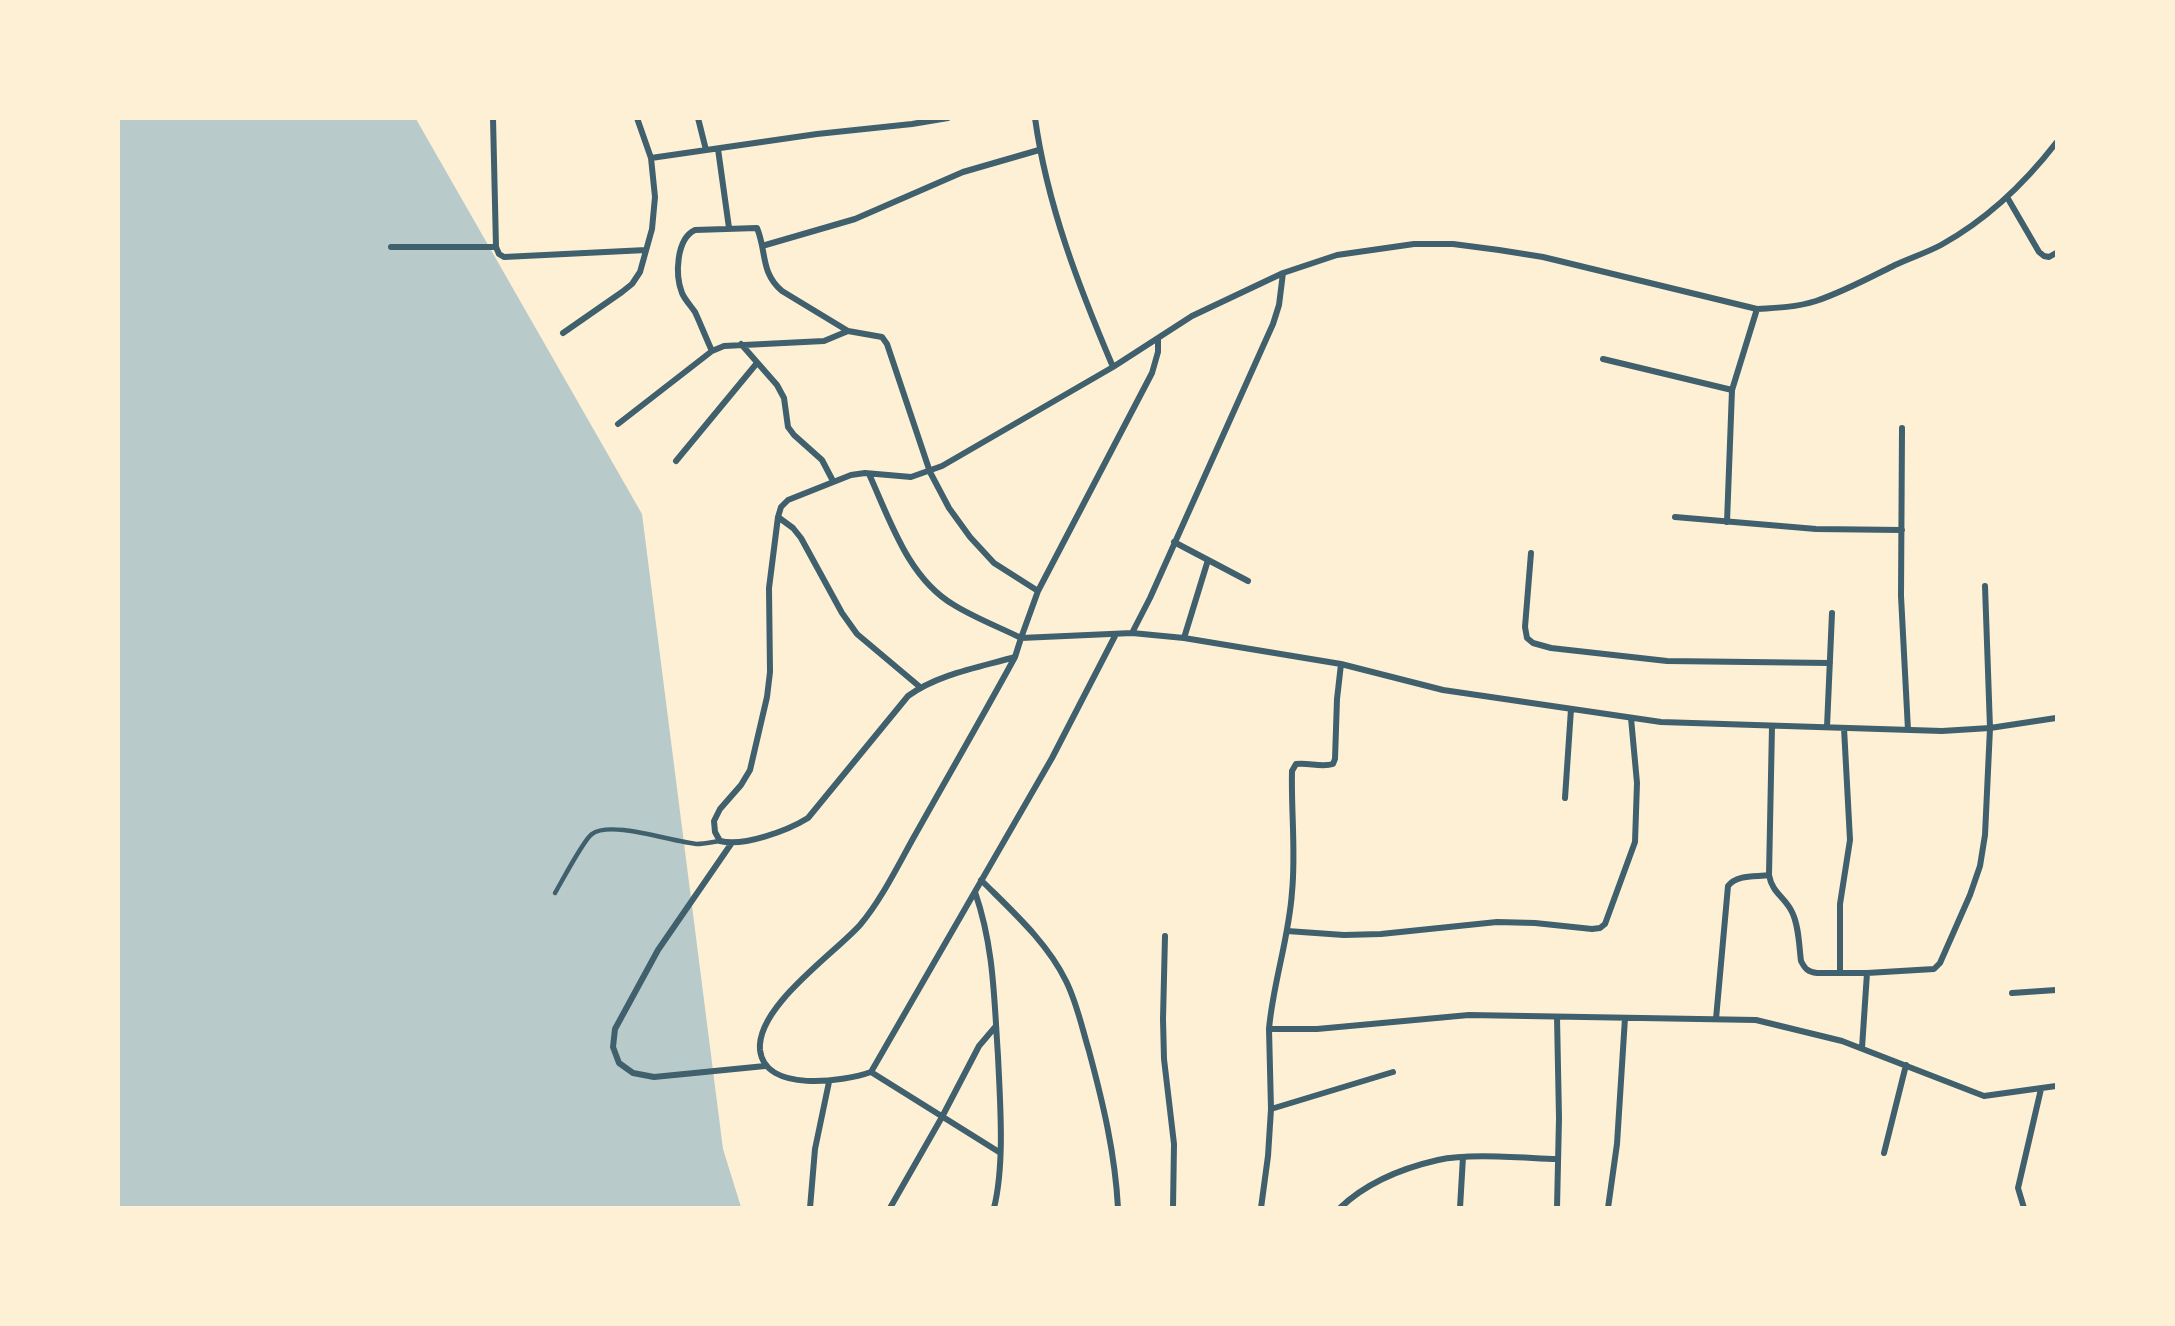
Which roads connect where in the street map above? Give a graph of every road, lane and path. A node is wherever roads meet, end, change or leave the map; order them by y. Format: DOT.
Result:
graph roads {
  1 [pos="493,118"];
  2 [pos="637,118"];
  3 [pos="698,118"];
  4 [pos="948,118"];
  5 [pos="1035,118"];
  6 [pos="2056,143"];
  7 [pos="718,148"];
  8 [pos="706,150"];
  9 [pos="1039,150"];
  10 [pos="651,158"];
  11 [pos="2007,197"];
  12 [pos="729,228"];
  13 [pos="762,246"];
  14 [pos="391,247"];
  15 [pos="496,247"];
  16 [pos="646,250"];
  17 [pos="2056,253"];
  18 [pos="1283,273"];
  19 [pos="1757,309"];
  20 [pos="848,331"];
  21 [pos="563,333"];
  22 [pos="1158,338"];
  23 [pos="741,344"];
  24 [pos="712,351"];
  25 [pos="1603,359"];
  26 [pos="757,363"];
  27 [pos="1113,367"];
  28 [pos="1732,390"];
  29 [pos="618,424"];
  30 [pos="1902,428"];
  31 [pos="676,461"];
  32 [pos="930,472"];
  33 [pos="869,474"];
  34 [pos="833,481"];
  35 [pos="778,517"];
  36 [pos="1675,517"];
  37 [pos="1727,522"];
  38 [pos="1902,530"];
  39 [pos="1174,542"];
  40 [pos="1531,553"];
  41 [pos="1208,560"];
  42 [pos="1248,581"];
  43 [pos="1986,586"];
  44 [pos="1038,591"];
  45 [pos="1832,613"];
  46 [pos="1132,633"];
  47 [pos="1116,634"];
  48 [pos="1021,638"];
  49 [pos="1184,638"];
  50 [pos="1015,657"];
  51 [pos="1830,663"];
  52 [pos="1341,664"];
  53 [pos="920,687"];
  54 [pos="1571,710"];
  55 [pos="1632,718"];
  56 [pos="2056,718"];
  57 [pos="1772,726"];
  58 [pos="1827,727"];
  59 [pos="1844,728"];
  60 [pos="1990,729"];
  61 [pos="1908,730"];
  62 [pos="1565,798"];
  63 [pos="720,841"];
  64 [pos="731,844"];
  65 [pos="1769,875"];
  66 [pos="981,880"];
  67 [pos="975,892"];
  68 [pos="555,893"];
  69 [pos="1287,931"];
  70 [pos="1165,936"];
  71 [pos="1840,972"];
  72 [pos="1867,973"];
  73 [pos="2056,990"];
  74 [pos="2012,993"];
  75 [pos="1557,1017"];
  76 [pos="1626,1018"];
  77 [pos="1716,1019"];
  78 [pos="996,1026"];
  79 [pos="1269,1029"];
  80 [pos="1862,1048"];
  81 [pos="1906,1065"];
  82 [pos="765,1066"];
  83 [pos="871,1072"];
  84 [pos="1393,1072"];
  85 [pos="830,1082"];
  86 [pos="2056,1086"];
  87 [pos="2041,1089"];
  88 [pos="1271,1109"];
  89 [pos="942,1117"];
  90 [pos="999,1152"];
  91 [pos="1884,1153"];
  92 [pos="1463,1157"];
  93 [pos="1557,1159"];
  94 [pos="810,1208"];
  95 [pos="890,1208"];
  96 [pos="994,1208"];
  97 [pos="1118,1208"];
  98 [pos="1173,1208"];
  99 [pos="1261,1208"];
  100 [pos="1340,1208"];
  101 [pos="1460,1208"];
  102 [pos="1557,1208"];
  103 [pos="1608,1208"];
  104 [pos="2024,1208"];
  1 -- 15 [label="street"];
  2 -- 10 [label="street"];
  3 -- 8 [label="street"];
  4 -- 7 [label="street"];
  5 -- 9 [label="street"];
  6 -- 11 [label="street"];
  7 -- 8 [label="street"];
  7 -- 12 [label="street"];
  8 -- 10 [label="street"];
  9 -- 13 [label="street"];
  9 -- 27 [label="street"];
  10 -- 16 [label="street"];
  11 -- 17 [label="street"];
  11 -- 19 [label="street"];
  12 -- 13 [label="street"];
  12 -- 24 [label="street"];
  13 -- 20 [label="street"];
  14 -- 15 [label="street"];
  15 -- 16 [label="street"];
  16 -- 21 [label="street"];
  18 -- 19 [label="street"];
  18 -- 22 [label="street"];
  18 -- 39 [label="street"];
  19 -- 28 [label="street"];
  20 -- 23 [label="street"];
  20 -- 32 [label="street"];
  22 -- 27 [label="street"];
  22 -- 44 [label="street"];
  23 -- 24 [label="street"];
  23 -- 26 [label="street"];
  24 -- 29 [label="street"];
  25 -- 28 [label="street"];
  26 -- 31 [label="street"];
  26 -- 34 [label="street"];
  27 -- 32 [label="street"];
  28 -- 37 [label="street"];
  30 -- 38 [label="street"];
  32 -- 33 [label="street"];
  32 -- 44 [label="street"];
  33 -- 34 [label="street"];
  33 -- 48 [label="street"];
  34 -- 35 [label="street"];
  35 -- 53 [label="street"];
  35 -- 63 [label="street"];
  36 -- 37 [label="street"];
  37 -- 38 [label="street"];
  38 -- 61 [label="street"];
  39 -- 41 [label="street"];
  39 -- 46 [label="street"];
  40 -- 51 [label="street"];
  41 -- 42 [label="street"];
  41 -- 49 [label="street"];
  43 -- 60 [label="street"];
  44 -- 48 [label="street"];
  45 -- 51 [label="street"];
  46 -- 47 [label="street"];
  46 -- 49 [label="street"];
  47 -- 48 [label="street"];
  47 -- 66 [label="street"];
  48 -- 50 [label="street"];
  49 -- 52 [label="street"];
  50 -- 53 [label="street"];
  50 -- 82 [label="street"];
  51 -- 58 [label="street"];
  52 -- 54 [label="street"];
  52 -- 69 [label="street"];
  53 -- 64 [label="street"];
  54 -- 55 [label="street"];
  54 -- 62 [label="street"];
  55 -- 57 [label="street"];
  55 -- 69 [label="street"];
  56 -- 60 [label="street"];
  57 -- 58 [label="street"];
  57 -- 65 [label="street"];
  58 -- 59 [label="street"];
  59 -- 61 [label="street"];
  59 -- 71 [label="street"];
  60 -- 61 [label="street"];
  60 -- 72 [label="street"];
  63 -- 64 [label="street"];
  63 -- 68 [label="lane"];
  64 -- 82 [label="street"];
  65 -- 71 [label="street"];
  65 -- 77 [label="street"];
  66 -- 67 [label="street"];
  66 -- 97 [label="street"];
  67 -- 78 [label="street"];
  67 -- 83 [label="street"];
  69 -- 79 [label="street"];
  70 -- 98 [label="street"];
  71 -- 72 [label="street"];
  72 -- 80 [label="street"];
  73 -- 74 [label="street"];
  75 -- 76 [label="street"];
  75 -- 79 [label="street"];
  75 -- 93 [label="street"];
  76 -- 77 [label="street"];
  76 -- 103 [label="street"];
  77 -- 80 [label="street"];
  78 -- 89 [label="street"];
  78 -- 90 [label="street"];
  79 -- 88 [label="street"];
  80 -- 81 [label="street"];
  81 -- 87 [label="street"];
  81 -- 91 [label="street"];
  82 -- 85 [label="street"];
  83 -- 85 [label="street"];
  83 -- 89 [label="street"];
  84 -- 88 [label="street"];
  85 -- 94 [label="street"];
  86 -- 87 [label="street"];
  87 -- 104 [label="street"];
  88 -- 99 [label="street"];
  89 -- 90 [label="street"];
  89 -- 95 [label="street"];
  90 -- 96 [label="street"];
  92 -- 93 [label="street"];
  92 -- 100 [label="street"];
  92 -- 101 [label="street"];
  93 -- 102 [label="street"];
}
